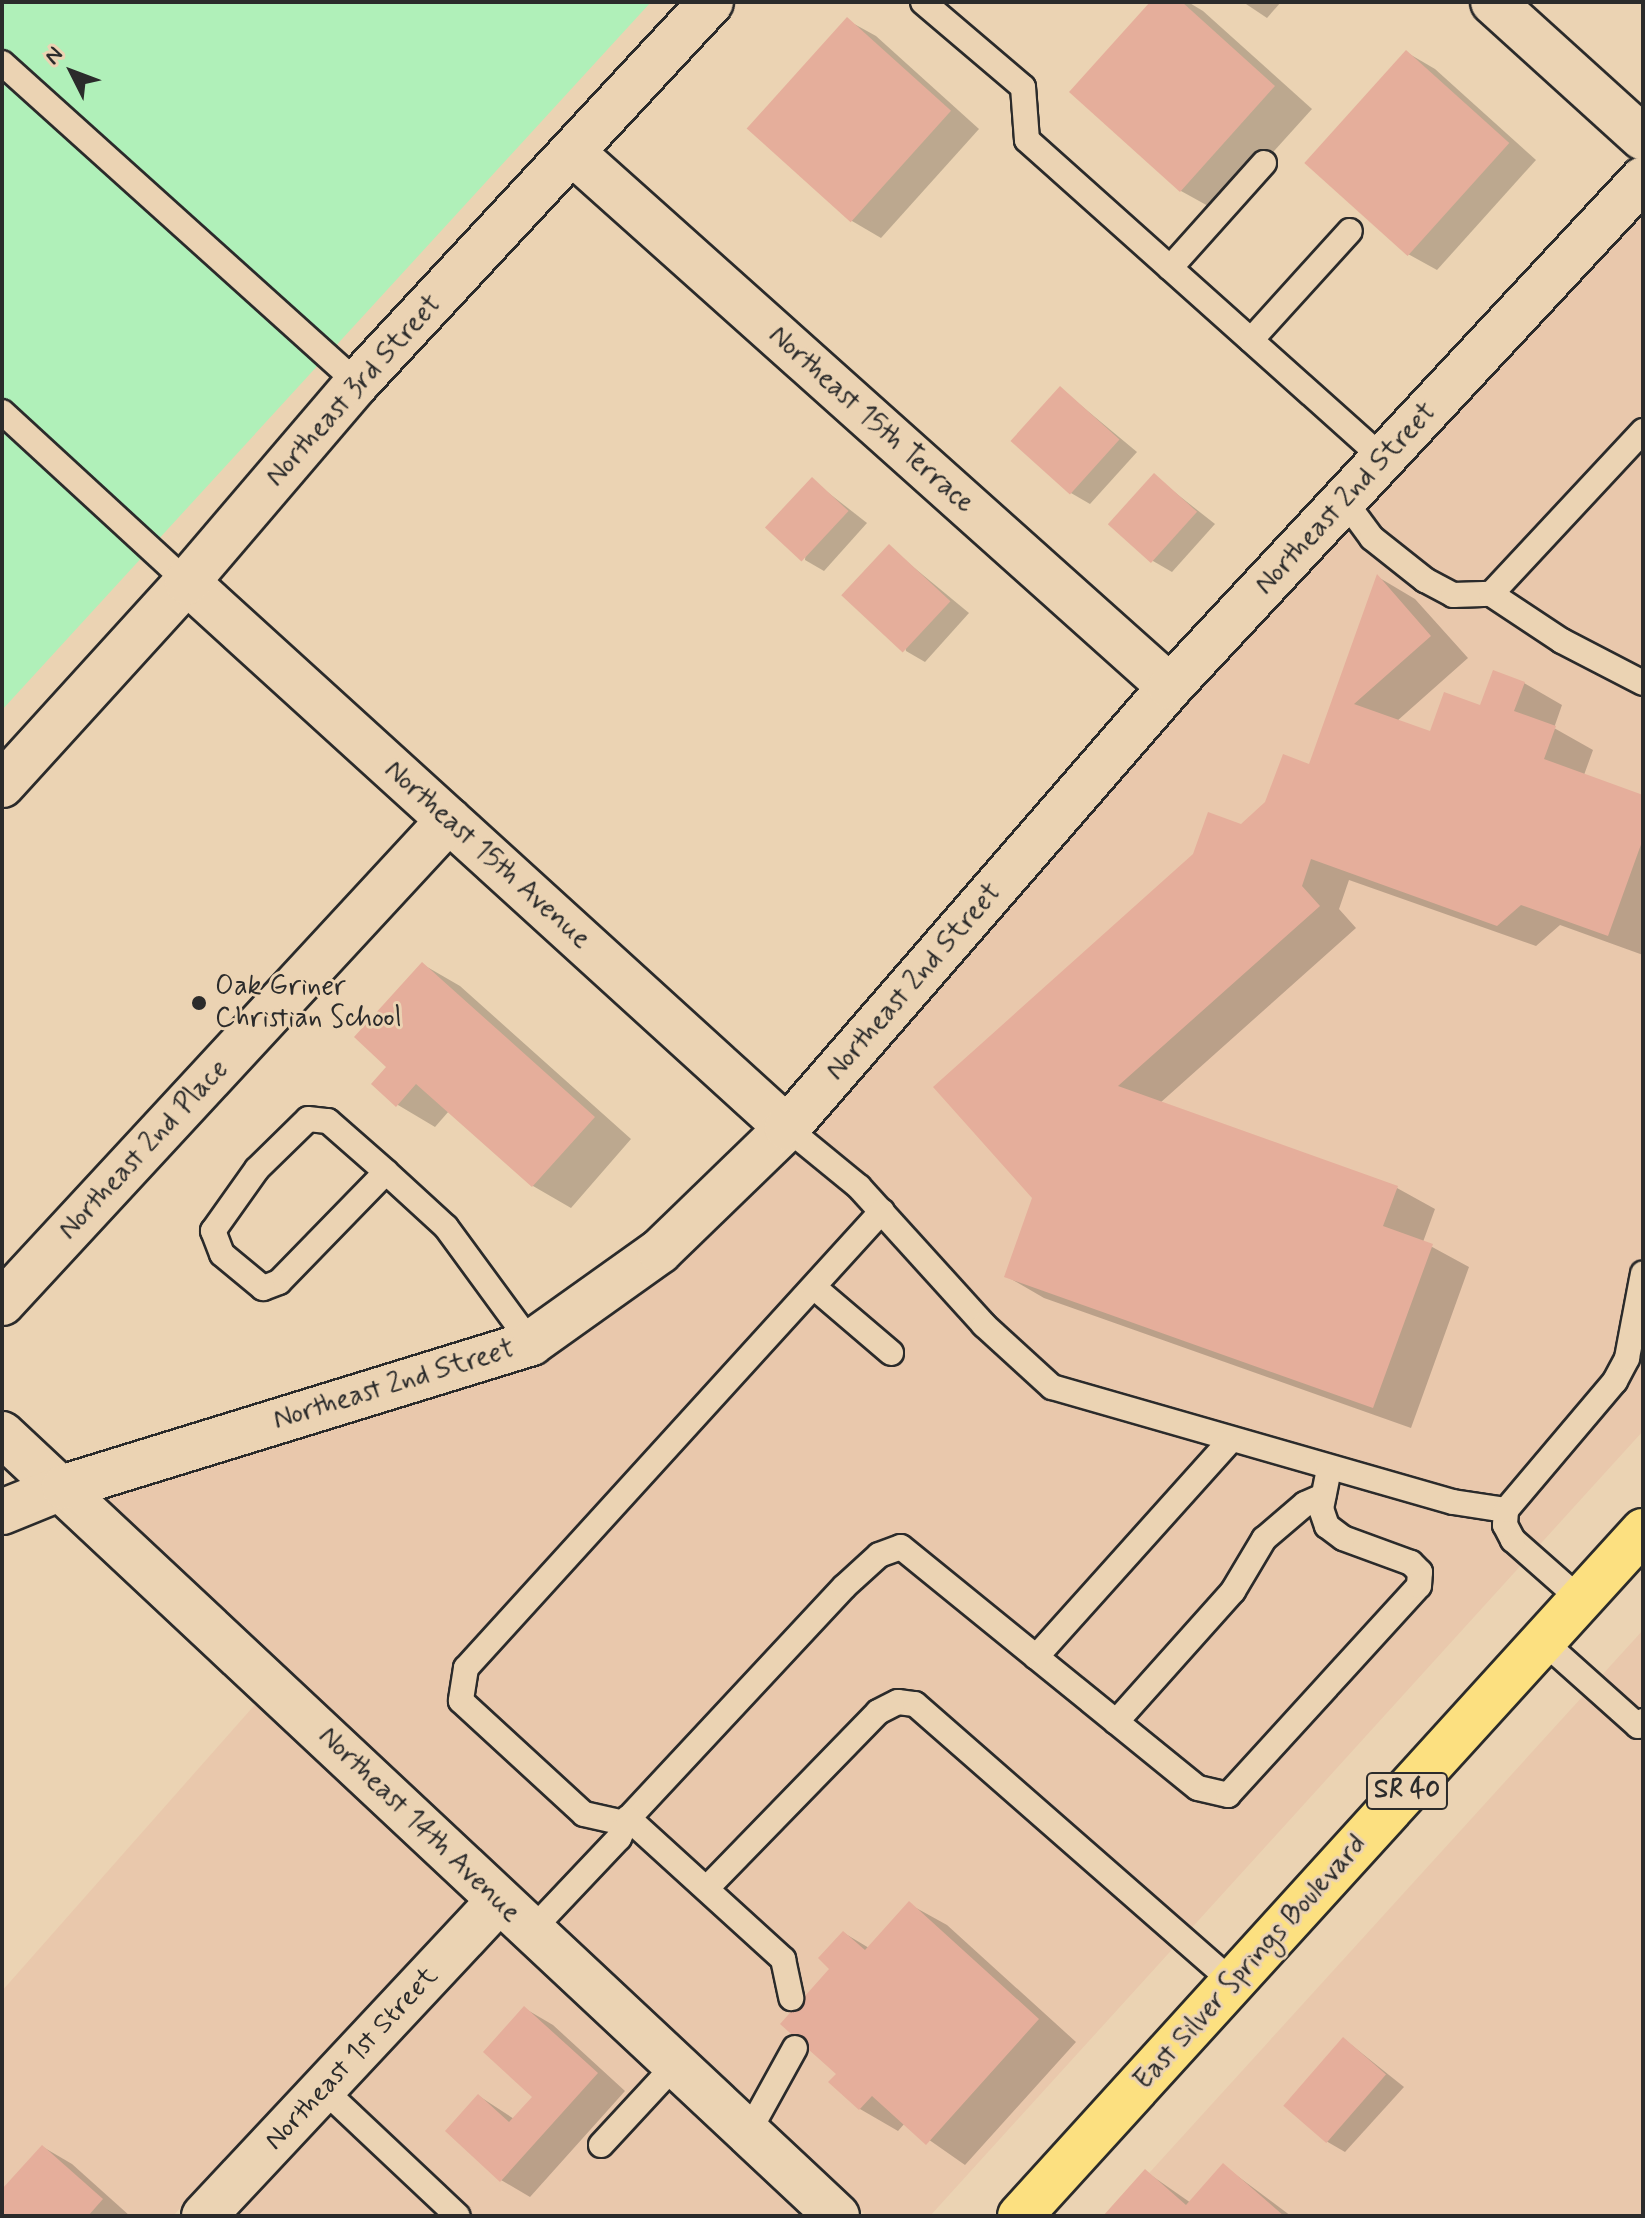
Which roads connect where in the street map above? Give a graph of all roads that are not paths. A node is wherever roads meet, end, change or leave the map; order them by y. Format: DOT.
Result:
graph roads {
  1 [pos="711,2"];
  2 [pos="923,2"];
  3 [pos="1493,2"];
  4 [pos="2,63"];
  5 [pos="1643,138"];
  6 [pos="573,153"];
  7 [pos="1264,163"];
  8 [pos="1643,179"];
  9 [pos="1350,231"];
  10 [pos="1170,268"];
  11 [pos="1251,340"];
  12 [pos="357,383"];
  13 [pos="2,412"];
  14 [pos="1643,431"];
  15 [pos="1383,458"];
  16 [pos="1344,500"];
  17 [pos="187,582"];
  18 [pos="1491,594"];
  19 [pos="1643,683"];
  20 [pos="1170,687"];
  21 [pos="2,785"];
  22 [pos="449,820"];
  23 [pos="787,1128"];
  24 [pos="386,1172"];
  25 [pos="882,1211"];
  26 [pos="1643,1273"];
  27 [pos="815,1288"];
  28 [pos="2,1303"];
  29 [pos="531,1343"];
  30 [pos="891,1353"];
  31 [pos="2,1434"];
  32 [pos="1230,1441"];
  33 [pos="1329,1469"];
  34 [pos="64,1487"];
  35 [pos="1323,1496"];
  36 [pos="1506,1510"];
  37 [pos="2,1512"];
  38 [pos="1643,1531"];
  39 [pos="1581,1600"];
  40 [pos="1543,1641"];
  41 [pos="1036,1657"];
  42 [pos="1116,1722"];
  43 [pos="1641,1729"];
  44 [pos="628,1818"];
  45 [pos="707,1888"];
  46 [pos="499,1901"];
  47 [pos="531,1931"];
  48 [pos="1233,1982"];
  49 [pos="791,1998"];
  50 [pos="795,2048"];
  51 [pos="675,2065"];
  52 [pos="323,2089"];
  53 [pos="748,2133"];
  54 [pos="601,2145"];
  55 [pos="204,2216"];
  56 [pos="458,2216"];
  57 [pos="837,2216"];
  58 [pos="1020,2216"];
  1 -- 6 [label="street, Northeast 3rd Street"];
  2 -- 10 [label="lane"];
  3 -- 5 [label="street"];
  4 -- 12 [label="lane"];
  6 -- 12 [label="street, Northeast 3rd Street"];
  6 -- 20 [label="street, Northeast 15th Terrace"];
  7 -- 10 [label="lane"];
  8 -- 15 [label="street, Northeast 2nd Street"];
  9 -- 11 [label="lane"];
  10 -- 11 [label="lane"];
  11 -- 15 [label="lane"];
  12 -- 17 [label="street, Northeast 3rd Street"];
  13 -- 17 [label="lane"];
  14 -- 18 [label="lane"];
  15 -- 16 [label="street, Northeast 2nd Street"];
  16 -- 18 [label="lane"];
  16 -- 20 [label="street, Northeast 2nd Street"];
  17 -- 21 [label="street, Northeast 3rd Street"];
  17 -- 22 [label="street, Northeast 15th Avenue"];
  18 -- 19 [label="lane"];
  20 -- 23 [label="street, Northeast 2nd Street"];
  22 -- 23 [label="street, Northeast 15th Avenue"];
  22 -- 28 [label="street, Northeast 2nd Place"];
  23 -- 25 [label="lane"];
  23 -- 29 [label="street, Northeast 2nd Street"];
  24 -- 24 [label="lane"];
  24 -- 29 [label="lane"];
  25 -- 27 [label="lane"];
  25 -- 32 [label="lane"];
  26 -- 36 [label="lane"];
  27 -- 30 [label="lane"];
  27 -- 44 [label="lane"];
  29 -- 34 [label="street, Northeast 2nd Street"];
  31 -- 34 [label="street, Northeast 14th Avenue"];
  32 -- 33 [label="lane"];
  32 -- 41 [label="lane"];
  33 -- 35 [label="lane"];
  33 -- 36 [label="lane"];
  34 -- 37 [label="street, Northeast 2nd Street"];
  34 -- 46 [label="street, Northeast 14th Avenue"];
  35 -- 42 [label="lane"];
  35 -- 42 [label="lane"];
  36 -- 39 [label="lane"];
  38 -- 39 [label="main road, East Silver Springs Boulevard / SR 40"];
  39 -- 40 [label="main road, East Silver Springs Boulevard / SR 40"];
  40 -- 43 [label="lane"];
  40 -- 48 [label="main road, East Silver Springs Boulevard / SR 40"];
  41 -- 42 [label="lane"];
  41 -- 44 [label="lane"];
  44 -- 45 [label="lane"];
  44 -- 47 [label="lane"];
  45 -- 48 [label="lane"];
  45 -- 49 [label="lane"];
  46 -- 47 [label="street, Northeast 14th Avenue"];
  46 -- 52 [label="street, Northeast 1st Street"];
  47 -- 51 [label="street, Northeast 14th Avenue"];
  48 -- 58 [label="main road, East Silver Springs Boulevard / SR 40"];
  50 -- 53 [label="lane"];
  51 -- 53 [label="street, Northeast 14th Avenue"];
  51 -- 54 [label="lane"];
  52 -- 55 [label="street, Northeast 1st Street"];
  52 -- 56 [label="lane"];
  53 -- 57 [label="street, Northeast 14th Avenue"];
}
